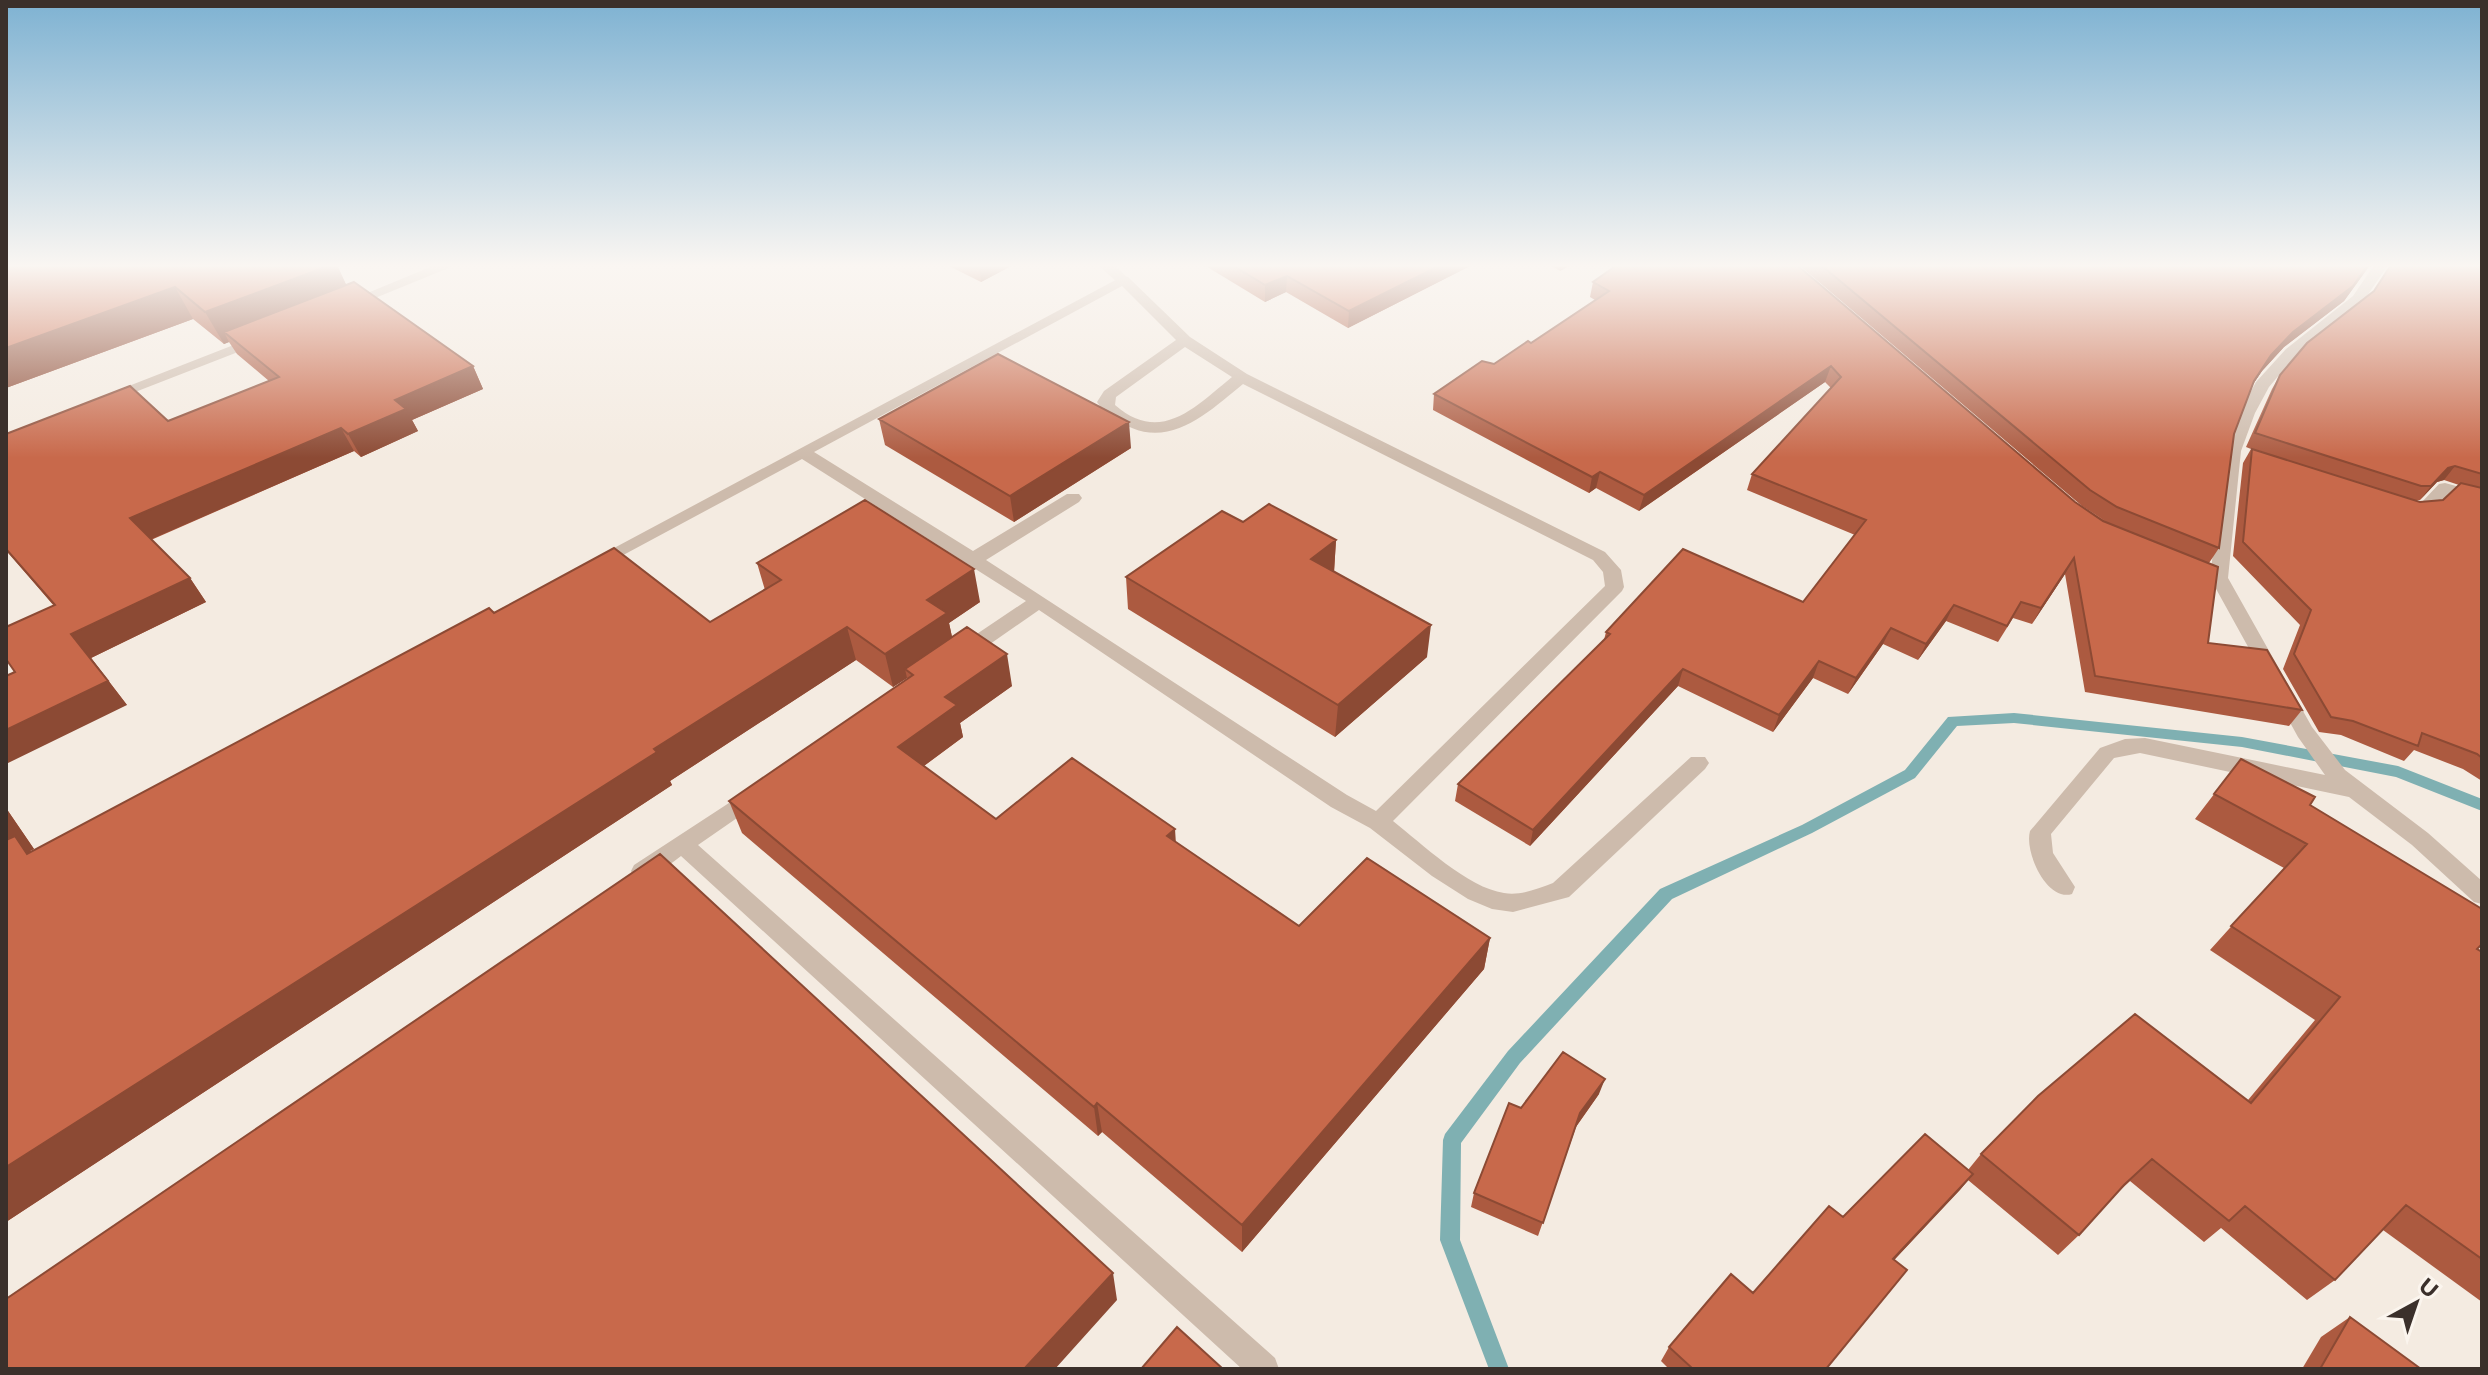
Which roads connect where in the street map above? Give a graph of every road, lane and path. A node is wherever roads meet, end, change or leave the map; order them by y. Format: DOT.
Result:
graph roads {
  1 [pos="1031,329"];
  2 [pos="1174,329"];
  3 [pos="2320,329"];
  4 [pos="275,333"];
  5 [pos="1185,340"];
  6 [pos="1242,377"];
  7 [pos="90,404"];
  8 [pos="802,452"];
  9 [pos="1073,498"];
  10 [pos="2482,498"];
  11 [pos="2394,504"];
  12 [pos="974,559"];
  13 [pos="580,571"];
  14 [pos="1039,601"];
  15 [pos="950,662"];
  16 [pos="1698,763"];
  17 [pos="771,783"];
  18 [pos="2346,783"];
  19 [pos="1378,822"];
  20 [pos="682,844"];
  21 [pos="2064,887"];
  22 [pos="617,888"];
  23 [pos="2482,895"];
  24 [pos="1264,1369"];
  1 -- 8 [label="street"];
  2 -- 5 [label="street"];
  3 -- 18 [label="street"];
  4 -- 7 [label="street"];
  5 -- 6 [label="street"];
  5 -- 6 [label="street"];
  6 -- 19 [label="street"];
  8 -- 12 [label="street"];
  8 -- 13 [label="street"];
  9 -- 12 [label="street"];
  10 -- 11 [label="street"];
  12 -- 14 [label="street"];
  14 -- 15 [label="street"];
  14 -- 19 [label="street"];
  16 -- 19 [label="street"];
  17 -- 20 [label="street"];
  18 -- 21 [label="street"];
  18 -- 23 [label="street"];
  20 -- 22 [label="street"];
  20 -- 24 [label="street"];
}
